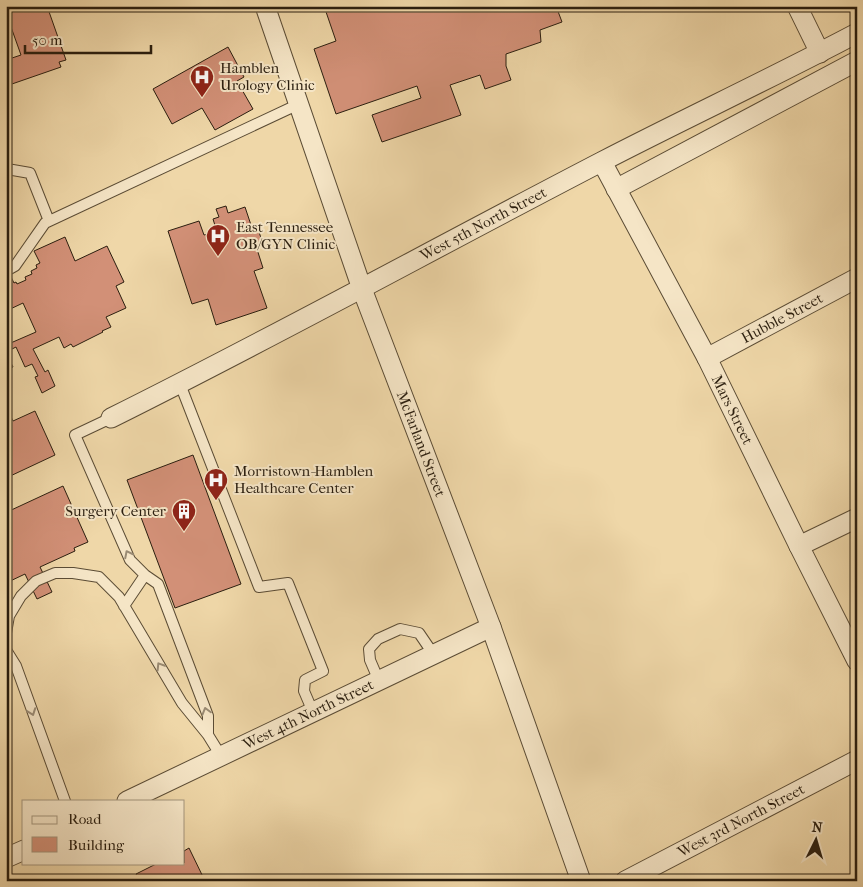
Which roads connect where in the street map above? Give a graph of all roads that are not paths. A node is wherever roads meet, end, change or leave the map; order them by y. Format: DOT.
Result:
graph roads {
  1 [pos="266,6"];
  2 [pos="797,6"];
  3 [pos="857,33"];
  4 [pos="820,53"];
  5 [pos="857,61"];
  6 [pos="299,104"];
  7 [pos="602,162"];
  8 [pos="6,168"];
  9 [pos="616,188"];
  10 [pos="49,221"];
  11 [pos="6,271"];
  12 [pos="857,278"];
  13 [pos="362,289"];
  14 [pos="707,358"];
  15 [pos="180,384"];
  16 [pos="111,418"];
  17 [pos="857,518"];
  18 [pos="798,546"];
  19 [pos="145,575"];
  20 [pos="124,606"];
  21 [pos="491,627"];
  22 [pos="6,633"];
  23 [pos="6,650"];
  24 [pos="434,655"];
  25 [pos="857,661"];
  26 [pos="379,681"];
  27 [pos="313,712"];
  28 [pos="208,735"];
  29 [pos="221,756"];
  30 [pos="857,760"];
  31 [pos="65,800"];
  32 [pos="129,800"];
  33 [pos="22,851"];
  34 [pos="6,858"];
  35 [pos="580,881"];
  36 [pos="625,881"];
  1 -- 6 [label="street, McFarland Street"];
  2 -- 4 [label="street"];
  3 -- 4 [label="street, West 5th North Street"];
  4 -- 7 [label="street, West 5th North Street"];
  5 -- 9 [label="street"];
  6 -- 10 [label="lane"];
  6 -- 13 [label="street, McFarland Street"];
  7 -- 9 [label="street, Mars Street"];
  7 -- 13 [label="street, West 5th North Street"];
  8 -- 10 [label="lane"];
  9 -- 14 [label="street, Mars Street"];
  10 -- 11 [label="lane"];
  12 -- 14 [label="street, Hubble Street"];
  13 -- 15 [label="street, West 5th North Street"];
  13 -- 21 [label="street, McFarland Street"];
  14 -- 18 [label="street, Mars Street"];
  15 -- 16 [label="street, West 5th North Street"];
  15 -- 27 [label="lane"];
  19 -- 16 [label="lane, one-way"];
  17 -- 18 [label="street"];
  18 -- 25 [label="street, Mars Street"];
  19 -- 20 [label="lane"];
  28 -- 19 [label="lane, one-way"];
  20 -- 22 [label="lane"];
  28 -- 20 [label="lane, one-way"];
  21 -- 24 [label="street, West 4th North Street"];
  21 -- 35 [label="street, McFarland Street"];
  23 -- 31 [label="lane, one-way"];
  24 -- 26 [label="street, West 4th North Street"];
  24 -- 26 [label="lane"];
  26 -- 27 [label="street, West 4th North Street"];
  27 -- 29 [label="street, West 4th North Street"];
  28 -- 29 [label="lane"];
  29 -- 32 [label="street, West 4th North Street"];
  30 -- 36 [label="street, West 3rd North Street"];
  33 -- 34 [label="street"];
}
